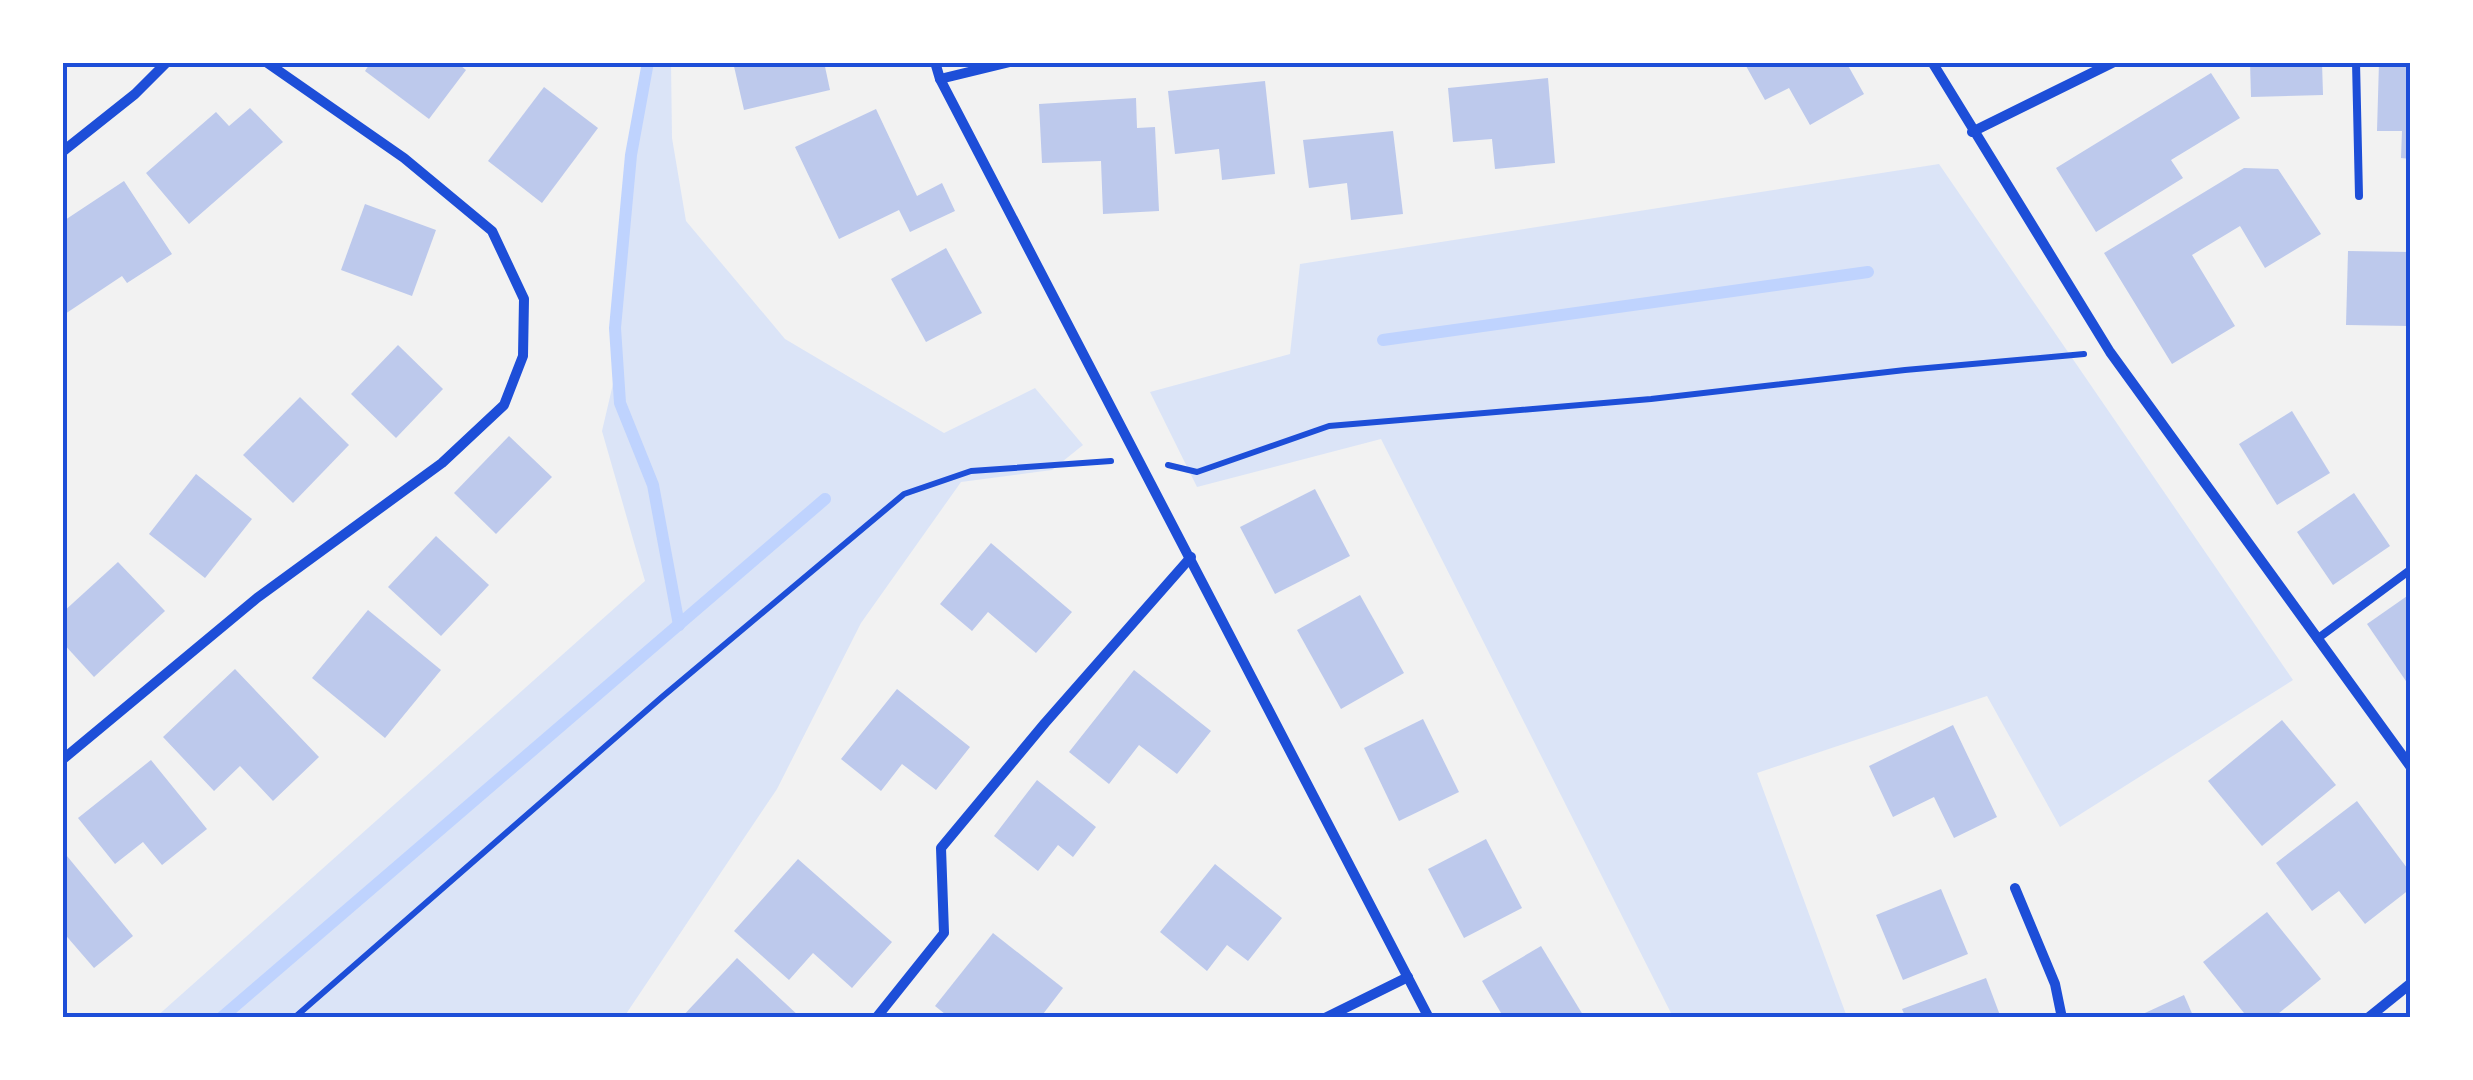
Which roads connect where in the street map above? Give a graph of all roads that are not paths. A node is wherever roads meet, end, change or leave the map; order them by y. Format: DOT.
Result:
graph roads {
  1 [pos="167,62"];
  2 [pos="266,62"];
  3 [pos="935,62"];
  4 [pos="1010,62"];
  5 [pos="1932,62"];
  6 [pos="2114,62"];
  7 [pos="2356,62"];
  8 [pos="940,79"];
  9 [pos="1972,132"];
  10 [pos="62,152"];
  11 [pos="2358,196"];
  12 [pos="1192,557"];
  13 [pos="2410,570"];
  14 [pos="2317,639"];
  15 [pos="62,760"];
  16 [pos="2410,766"];
  17 [pos="2014,888"];
  18 [pos="1408,977"];
  19 [pos="2410,984"];
  20 [pos="876,1018"];
  21 [pos="1325,1018"];
  22 [pos="1429,1018"];
  23 [pos="2062,1018"];
  24 [pos="2368,1018"];
  1 -- 10 [label="street"];
  2 -- 15 [label="street"];
  3 -- 8 [label="street"];
  4 -- 8 [label="street"];
  5 -- 9 [label="street"];
  6 -- 9 [label="street"];
  7 -- 11 [label="lane"];
  8 -- 12 [label="street"];
  9 -- 14 [label="street"];
  12 -- 18 [label="street"];
  12 -- 20 [label="street"];
  13 -- 14 [label="lane"];
  14 -- 16 [label="street"];
  17 -- 23 [label="street"];
  18 -- 21 [label="street"];
  18 -- 22 [label="street"];
  19 -- 24 [label="street"];
}
